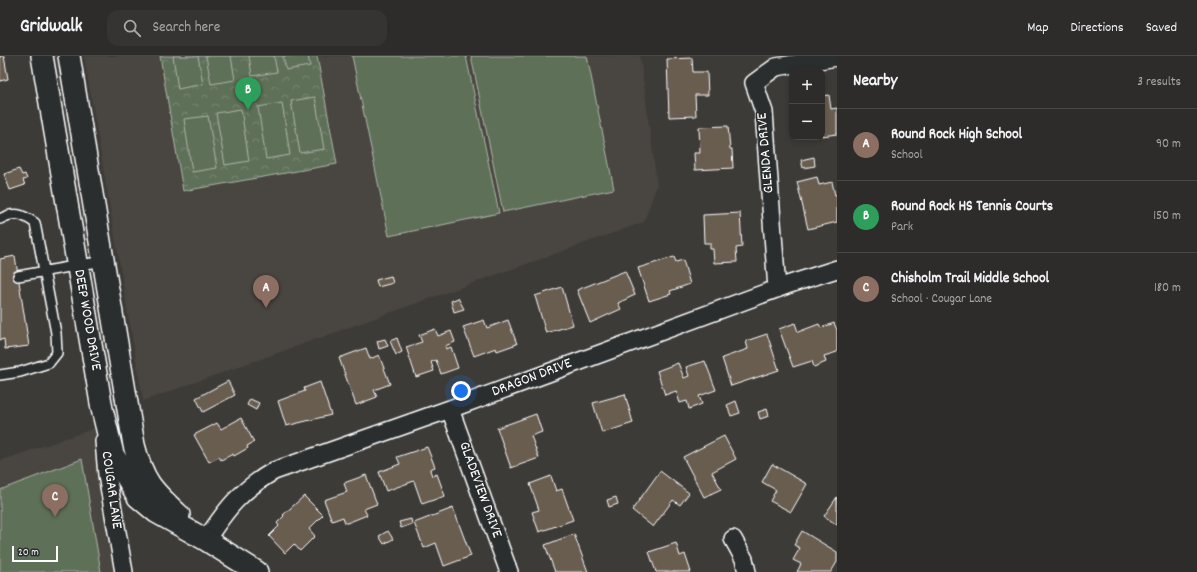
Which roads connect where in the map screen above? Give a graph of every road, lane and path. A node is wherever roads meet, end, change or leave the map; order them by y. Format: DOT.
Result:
graph roads {
  1 [pos="42,56"];
  2 [pos="69,56"];
  3 [pos="837,57"];
  4 [pos="0,219"];
  5 [pos="103,261"];
  6 [pos="77,266"];
  7 [pos="837,269"];
  8 [pos="45,272"];
  9 [pos="18,276"];
  10 [pos="777,289"];
  11 [pos="0,376"];
  12 [pos="102,408"];
  13 [pos="450,409"];
  14 [pos="733,539"];
  15 [pos="206,540"];
  16 [pos="124,572"];
  17 [pos="257,572"];
  18 [pos="509,572"];
  19 [pos="747,572"];
  1 -- 6 [label="street, DEEP WOOD DRIVE"];
  2 -- 5 [label="street, DEEP WOOD DRIVE"];
  3 -- 10 [label="street, GLENDA DRIVE"];
  4 -- 8 [label="lane"];
  5 -- 6 [label="lane"];
  5 -- 15 [label="street, DEEP WOOD DRIVE"];
  6 -- 8 [label="lane"];
  6 -- 12 [label="street, DEEP WOOD DRIVE"];
  7 -- 10 [label="street, DRAGON DRIVE"];
  8 -- 9 [label="lane"];
  8 -- 11 [label="lane"];
  10 -- 13 [label="street, DRAGON DRIVE"];
  12 -- 15 [label="street, DEEP WOOD DRIVE"];
  12 -- 16 [label="street, COUGAR LANE"];
  13 -- 15 [label="street, DRAGON DRIVE"];
  13 -- 18 [label="street, GLADEVIEW DRIVE"];
  14 -- 19 [label="street"];
  15 -- 17 [label="street, DEEP WOOD DRIVE"];
}
